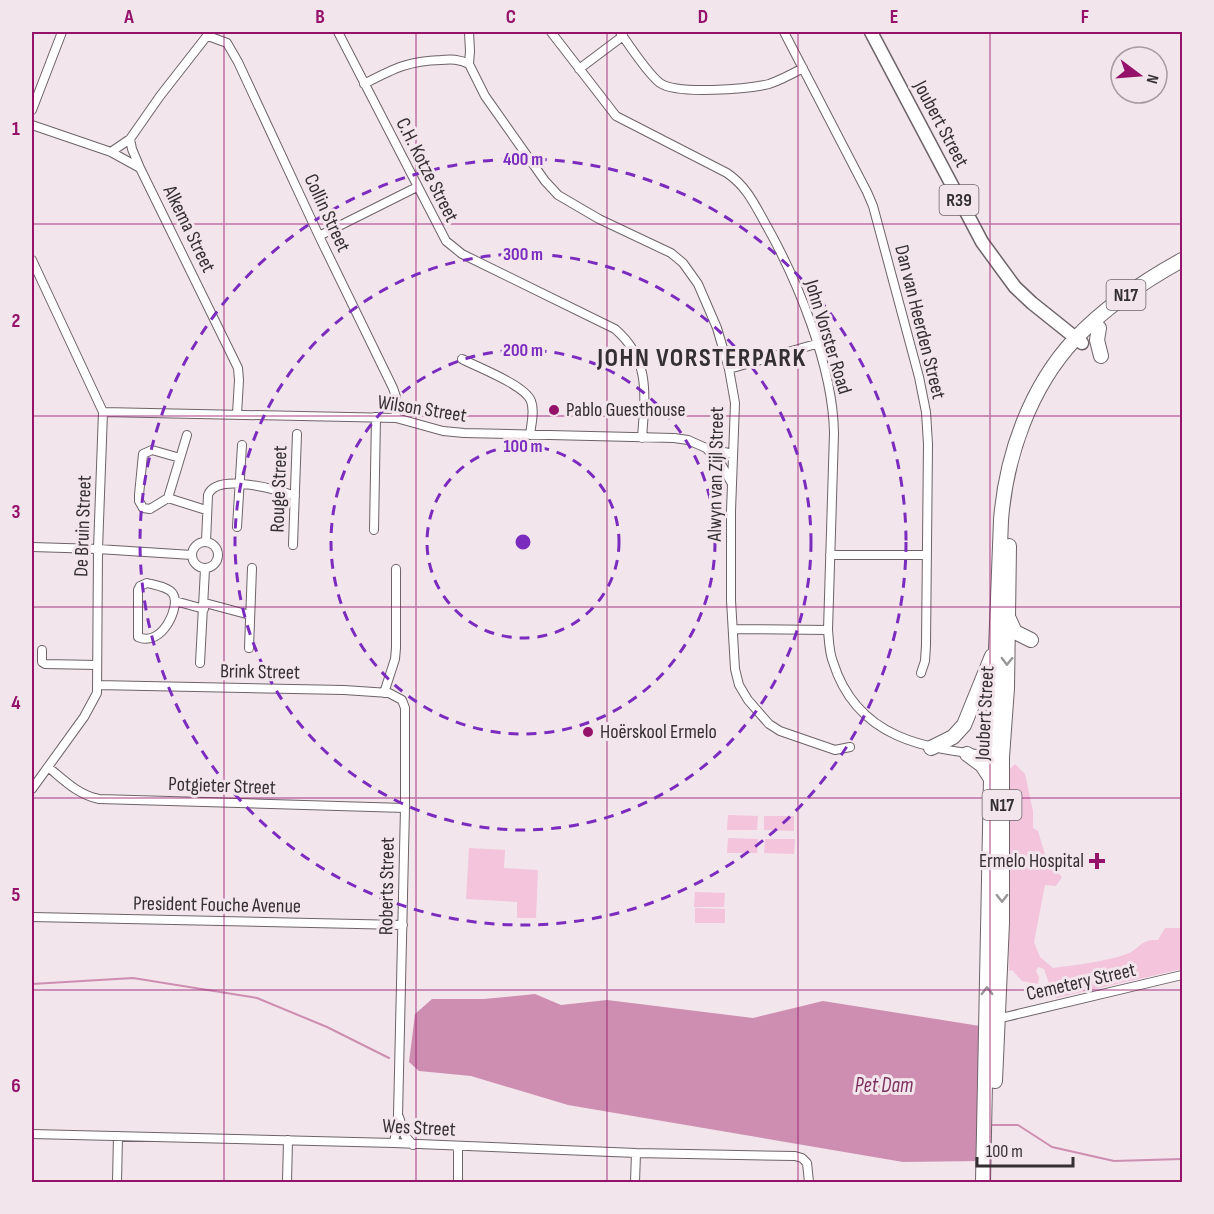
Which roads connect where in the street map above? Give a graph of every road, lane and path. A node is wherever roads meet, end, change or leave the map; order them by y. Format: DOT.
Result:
graph roads {
  1 [pos="62,32"];
  2 [pos="338,32"];
  3 [pos="469,32"];
  4 [pos="551,32"];
  5 [pos="784,32"];
  6 [pos="871,32"];
  7 [pos="209,34"];
  8 [pos="622,34"];
  9 [pos="468,64"];
  10 [pos="803,68"];
  11 [pos="579,69"];
  12 [pos="364,84"];
  13 [pos="32,110"];
  14 [pos="32,125"];
  15 [pos="130,139"];
  16 [pos="111,152"];
  17 [pos="140,168"];
  18 [pos="417,187"];
  19 [pos="319,236"];
  20 [pos="32,260"];
  21 [pos="1182,260"];
  22 [pos="1182,269"];
  23 [pos="1099,328"];
  24 [pos="1078,341"];
  25 [pos="816,344"];
  26 [pos="1101,356"];
  27 [pos="462,360"];
  28 [pos="729,369"];
  29 [pos="103,412"];
  30 [pos="237,414"];
  31 [pos="376,417"];
  32 [pos="396,418"];
  33 [pos="297,434"];
  34 [pos="187,435"];
  35 [pos="530,435"];
  36 [pos="642,438"];
  37 [pos="242,445"];
  38 [pos="706,448"];
  39 [pos="733,454"];
  40 [pos="180,458"];
  41 [pos="240,484"];
  42 [pos="732,484"];
  43 [pos="296,496"];
  44 [pos="168,498"];
  45 [pos="206,510"];
  46 [pos="237,527"];
  47 [pos="374,530"];
  48 [pos="206,542"];
  49 [pos="294,545"];
  50 [pos="32,547"];
  51 [pos="98,549"];
  52 [pos="192,555"];
  53 [pos="830,555"];
  54 [pos="926,555"];
  55 [pos="205,568"];
  56 [pos="252,568"];
  57 [pos="396,569"];
  58 [pos="175,602"];
  59 [pos="204,606"];
  60 [pos="250,615"];
  61 [pos="1008,617"];
  62 [pos="733,629"];
  63 [pos="828,630"];
  64 [pos="1031,639"];
  65 [pos="249,648"];
  66 [pos="995,648"];
  67 [pos="42,650"];
  68 [pos="200,663"];
  69 [pos="97,665"];
  70 [pos="921,673"];
  71 [pos="98,685"];
  72 [pos="995,692"];
  73 [pos="384,693"];
  74 [pos="971,710"];
  75 [pos="850,747"];
  76 [pos="931,748"];
  77 [pos="967,754"];
  78 [pos="997,756"];
  79 [pos="48,767"];
  80 [pos="991,779"];
  81 [pos="32,789"];
  82 [pos="405,808"];
  83 [pos="32,917"];
  84 [pos="403,925"];
  85 [pos="1182,975"];
  86 [pos="993,1020"];
  87 [pos="398,1116"];
  88 [pos="990,1132"];
  89 [pos="32,1134"];
  90 [pos="118,1136"];
  91 [pos="288,1140"];
  92 [pos="394,1143"];
  93 [pos="413,1145"];
  94 [pos="458,1146"];
  95 [pos="636,1153"];
  96 [pos="117,1182"];
  97 [pos="287,1182"];
  98 [pos="458,1182"];
  99 [pos="635,1182"];
  100 [pos="809,1182"];
  101 [pos="983,1182"];
  102 [pos="993,1182"];
  1 -- 13 [label="street"];
  2 -- 12 [label="street, C.H. Kotze Street"];
  3 -- 9 [label="street"];
  4 -- 11 [label="street, John Vorster Road"];
  5 -- 10 [label="street, Dan van Heerden Street"];
  6 -- 24 [label="main road, Joubert Street / R39"];
  7 -- 15 [label="street"];
  7 -- 19 [label="street, Collin Street"];
  8 -- 10 [label="street"];
  8 -- 11 [label="street"];
  9 -- 12 [label="street"];
  9 -- 28 [label="street, Alwyn van Zijl Street"];
  10 -- 54 [label="street, Dan van Heerden Street"];
  11 -- 25 [label="street, John Vorster Road"];
  12 -- 18 [label="street, C.H. Kotze Street"];
  14 -- 16 [label="street"];
  15 -- 16 [label="street"];
  15 -- 17 [label="street, Alkema Street"];
  16 -- 17 [label="street"];
  17 -- 30 [label="street, Alkema Street"];
  18 -- 19 [label="street"];
  18 -- 36 [label="street, C.H. Kotze Street"];
  19 -- 32 [label="street, Collin Street"];
  20 -- 29 [label="street, De Bruin Street"];
  21 -- 24 [label="highway, N17"];
  22 -- 23 [label="highway, N17"];
  23 -- 24 [label="highway, N17"];
  23 -- 26 [label="highway"];
  24 -- 61 [label="highway, Joubert Street / N17"];
  24 -- 66 [label="highway, Joubert Street / N17"];
  25 -- 28 [label="street"];
  25 -- 53 [label="street, John Vorster Road"];
  27 -- 35 [label="street"];
  28 -- 39 [label="street, Alwyn van Zijl Street"];
  29 -- 30 [label="street, Wilson Street"];
  29 -- 51 [label="street, De Bruin Street"];
  30 -- 31 [label="street, Wilson Street"];
  31 -- 32 [label="street, Wilson Street"];
  31 -- 47 [label="street"];
  32 -- 35 [label="street, Wilson Street"];
  33 -- 43 [label="street, Rouge Street"];
  34 -- 40 [label="street"];
  35 -- 36 [label="street, Wilson Street"];
  36 -- 38 [label="street, Wilson Street"];
  37 -- 41 [label="street"];
  38 -- 39 [label="street, Wilson Street"];
  38 -- 42 [label="street"];
  39 -- 42 [label="street, Alwyn van Zijl Street"];
  40 -- 44 [label="street"];
  40 -- 44 [label="street"];
  41 -- 43 [label="street"];
  41 -- 45 [label="street"];
  41 -- 46 [label="street"];
  42 -- 62 [label="street, Alwyn van Zijl Street"];
  43 -- 49 [label="street, Rouge Street"];
  44 -- 45 [label="street"];
  45 -- 48 [label="street"];
  48 -- 52 [label="street"];
  48 -- 55 [label="street"];
  50 -- 51 [label="street"];
  51 -- 52 [label="street"];
  51 -- 69 [label="street, De Bruin Street"];
  52 -- 55 [label="street"];
  53 -- 54 [label="street"];
  53 -- 63 [label="street, John Vorster Road"];
  54 -- 70 [label="street, Dan van Heerden Street"];
  55 -- 59 [label="street"];
  56 -- 60 [label="street"];
  57 -- 73 [label="street"];
  58 -- 58 [label="street"];
  58 -- 59 [label="street"];
  59 -- 60 [label="street"];
  59 -- 68 [label="street"];
  60 -- 65 [label="street"];
  61 -- 64 [label="highway"];
  61 -- 78 [label="highway, Joubert Street / N17, one-way"];
  62 -- 63 [label="street"];
  62 -- 75 [label="street, Alwyn van Zijl Street"];
  63 -- 76 [label="street, John Vorster Road"];
  66 -- 72 [label="highway, Joubert Street / N17"];
  66 -- 74 [label="highway"];
  67 -- 69 [label="street"];
  69 -- 71 [label="street, De Bruin Street"];
  71 -- 73 [label="street, Brink Street"];
  71 -- 79 [label="street, De Bruin Street"];
  72 -- 74 [label="highway"];
  72 -- 78 [label="highway, Joubert Street / N17"];
  73 -- 82 [label="street, Roberts Street"];
  74 -- 76 [label="highway"];
  76 -- 77 [label="street, John Vorster Road"];
  77 -- 78 [label="street, John Vorster Road"];
  77 -- 80 [label="highway"];
  78 -- 80 [label="highway, Joubert Street / N17"];
  78 -- 86 [label="highway, Joubert Street / N17, one-way"];
  79 -- 81 [label="street, De Bruin Street"];
  79 -- 82 [label="street, Potgieter Street"];
  86 -- 80 [label="highway, Joubert Street / N17, one-way"];
  82 -- 84 [label="street, Roberts Street"];
  83 -- 84 [label="street, President Fouche Avenue"];
  84 -- 87 [label="street, Roberts Street"];
  85 -- 86 [label="street, Cemetery Street"];
  86 -- 88 [label="highway, Joubert Street / N17"];
  87 -- 92 [label="street, Roberts Street"];
  87 -- 93 [label="street"];
  88 -- 101 [label="highway, Joubert Street / N17"];
  88 -- 102 [label="highway, Joubert Street / N17"];
  89 -- 90 [label="street, Wes Street"];
  90 -- 91 [label="street, Wes Street"];
  90 -- 96 [label="street"];
  91 -- 92 [label="street, Wes Street"];
  91 -- 97 [label="street"];
  92 -- 93 [label="street, Wes Street"];
  93 -- 94 [label="street, Wes Street"];
  94 -- 95 [label="street, Wes Street"];
  94 -- 98 [label="street"];
  95 -- 99 [label="street"];
  95 -- 100 [label="street, Wes Street"];
}
